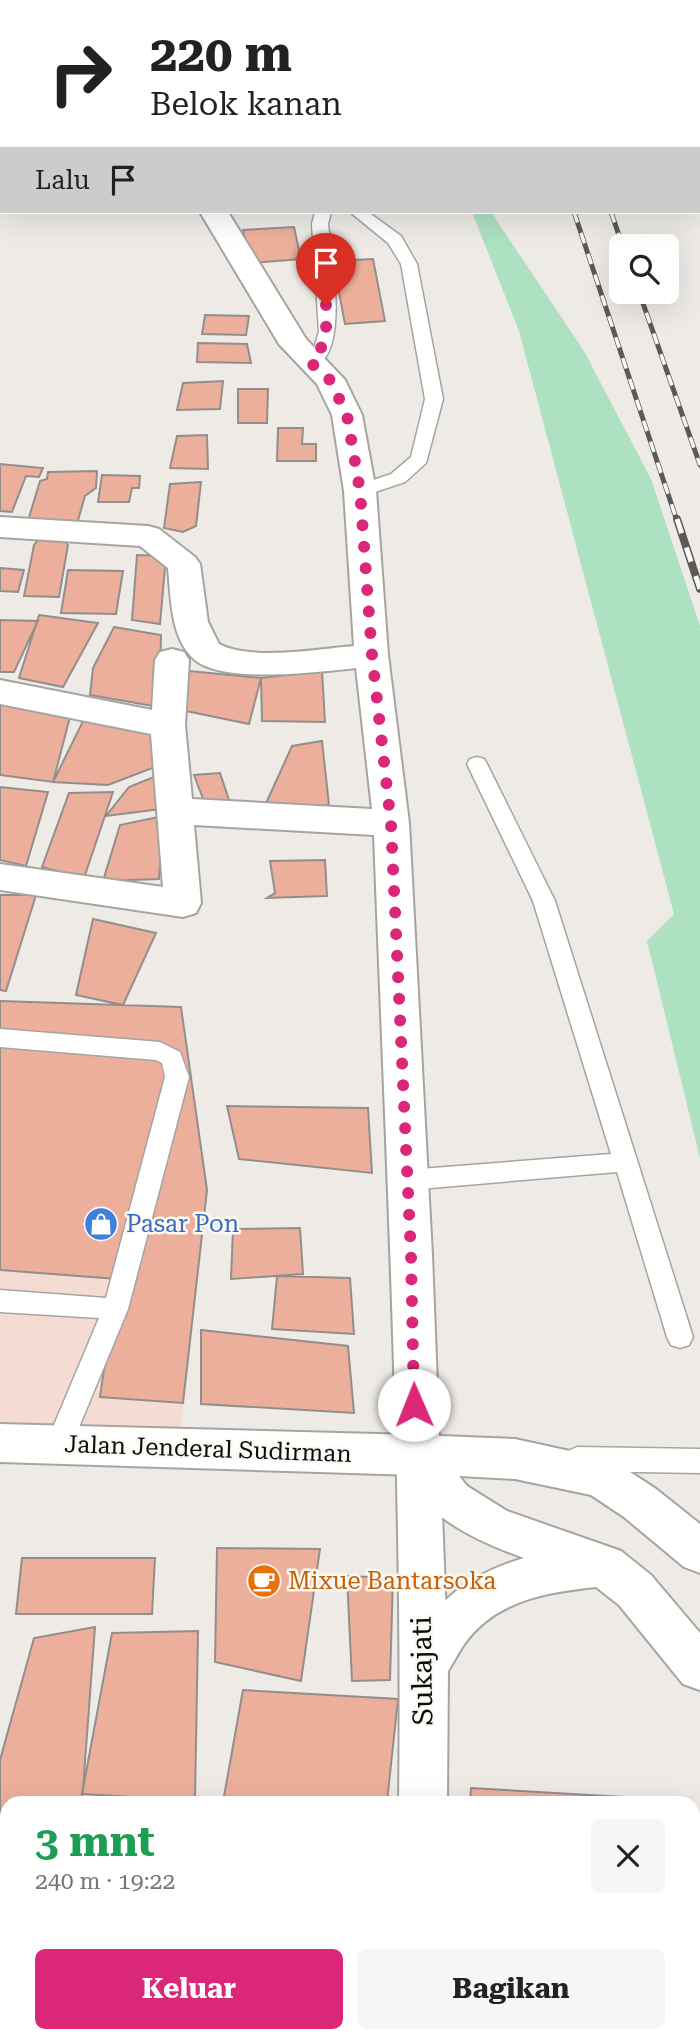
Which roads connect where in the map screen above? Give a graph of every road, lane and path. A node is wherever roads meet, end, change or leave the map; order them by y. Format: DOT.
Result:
graph roads {
  1 [pos="215,214"];
  2 [pos="322,214"];
  3 [pos="361,214"];
  4 [pos="311,363"];
  5 [pos="360,491"];
  6 [pos="0,527"];
  7 [pos="372,655"];
  8 [pos="172,660"];
  9 [pos="0,692"];
  10 [pos="168,725"];
  11 [pos="477,764"];
  12 [pos="176,811"];
  13 [pos="391,824"];
  14 [pos="0,877"];
  15 [pos="0,1038"];
  16 [pos="625,1162"];
  17 [pos="407,1180"];
  18 [pos="0,1301"];
  19 [pos="115,1309"];
  20 [pos="680,1337"];
  21 [pos="0,1443"];
  22 [pos="59,1444"];
  23 [pos="415,1455"];
  24 [pos="515,1458"];
  25 [pos="700,1461"];
  26 [pos="700,1552"];
  27 [pos="605,1566"];
  28 [pos="424,1668"];
  29 [pos="700,1668"];
  30 [pos="423,1796"];
  1 -- 4 [label="street, Sukajati"];
  2 -- 4 [label="lane"];
  3 -- 5 [label="lane"];
  4 -- 5 [label="street, Sukajati"];
  5 -- 7 [label="street, Sukajati"];
  6 -- 7 [label="street"];
  7 -- 13 [label="street, Sukajati"];
  8 -- 10 [label="street"];
  9 -- 10 [label="street"];
  10 -- 12 [label="street"];
  11 -- 16 [label="lane"];
  12 -- 13 [label="street"];
  12 -- 14 [label="street"];
  13 -- 17 [label="street, Sukajati"];
  15 -- 19 [label="lane"];
  16 -- 17 [label="lane"];
  16 -- 20 [label="lane"];
  17 -- 23 [label="street, Sukajati"];
  18 -- 19 [label="lane"];
  19 -- 22 [label="lane"];
  21 -- 22 [label="street, Jalan Jenderal Sudirman"];
  22 -- 23 [label="street, Jalan Jenderal Sudirman"];
  23 -- 24 [label="street, Jalan Jenderal Sudirman"];
  23 -- 27 [label="street"];
  23 -- 28 [label="street, Sukajati"];
  24 -- 25 [label="lane"];
  24 -- 26 [label="street, Jalan Jenderal Sudirman"];
  27 -- 28 [label="street"];
  27 -- 29 [label="street"];
  28 -- 30 [label="street, Sukajati"];
}
